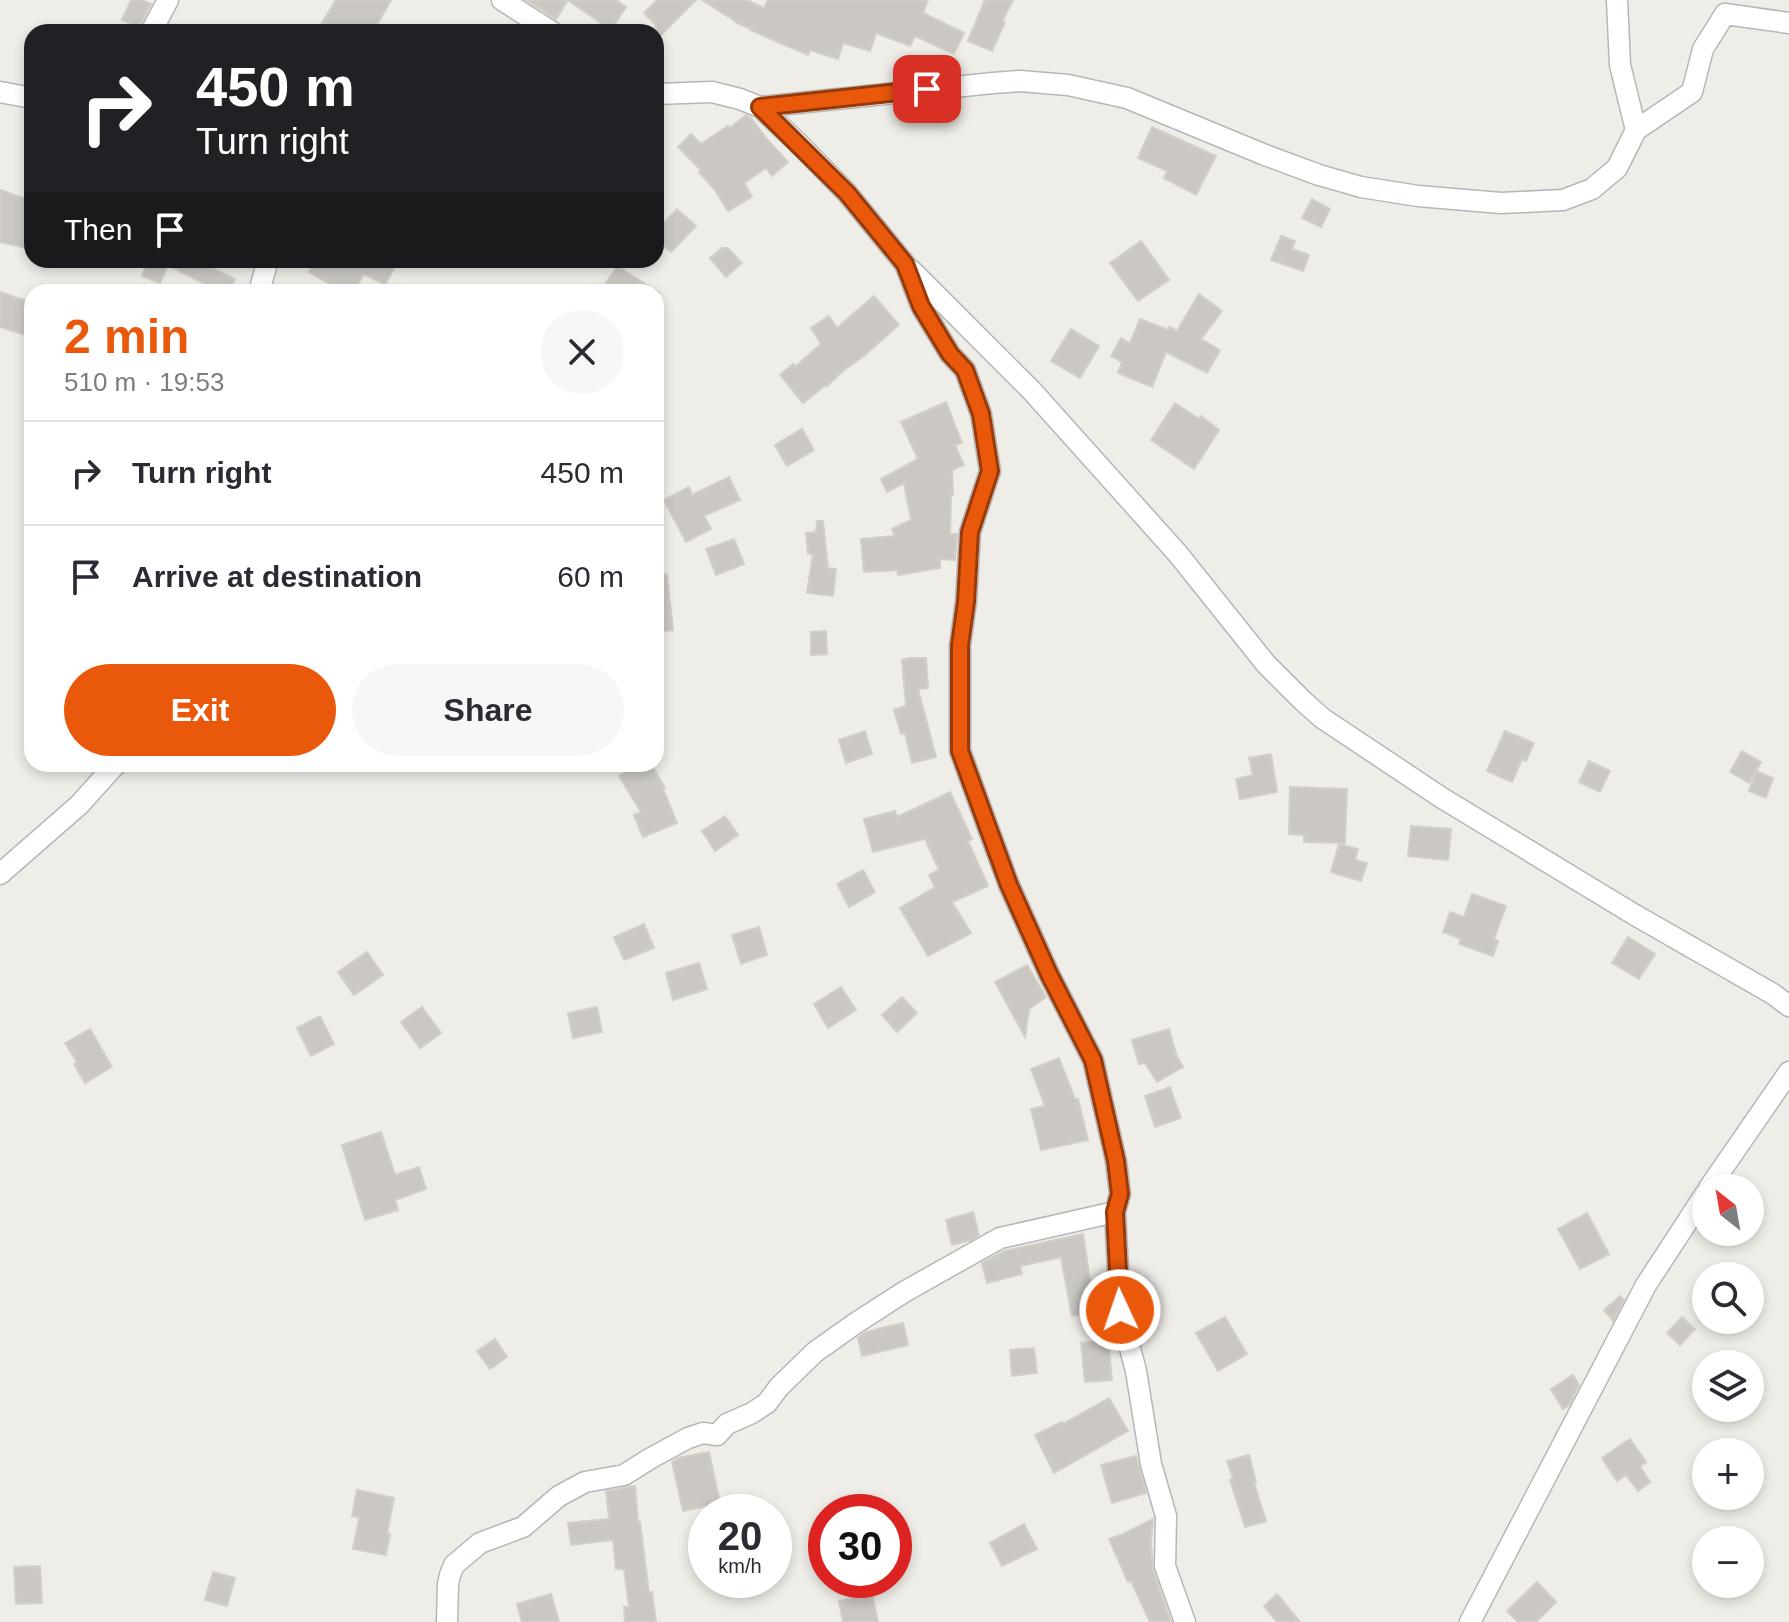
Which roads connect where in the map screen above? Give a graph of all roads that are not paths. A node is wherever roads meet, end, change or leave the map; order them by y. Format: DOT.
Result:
graph roads {
  1 [pos="168,0"];
  2 [pos="502,0"];
  3 [pos="1617,0"];
  4 [pos="1728,7"];
  5 [pos="1789,23"];
  6 [pos="155,24"];
  7 [pos="540,24"];
  8 [pos="0,92"];
  9 [pos="664,94"];
  10 [pos="24,96"];
  11 [pos="760,107"];
  12 [pos="1636,130"];
  13 [pos="905,264"];
  14 [pos="109,772"];
  15 [pos="0,874"];
  16 [pos="1789,1006"];
  17 [pos="1789,1072"];
  18 [pos="1719,1174"];
  19 [pos="1115,1212"];
  20 [pos="1692,1214"];
  21 [pos="447,1622"];
  22 [pos="1185,1622"];
  23 [pos="1470,1622"];
  1 -- 6 [label="street"];
  2 -- 7 [label="street"];
  3 -- 12 [label="street"];
  4 -- 5 [label="street"];
  4 -- 12 [label="street"];
  8 -- 10 [label="street"];
  9 -- 11 [label="street"];
  11 -- 12 [label="street"];
  11 -- 13 [label="street"];
  13 -- 16 [label="street"];
  13 -- 19 [label="street"];
  14 -- 15 [label="street"];
  17 -- 18 [label="street"];
  19 -- 21 [label="street"];
  19 -- 22 [label="street"];
  20 -- 23 [label="street"];
}
